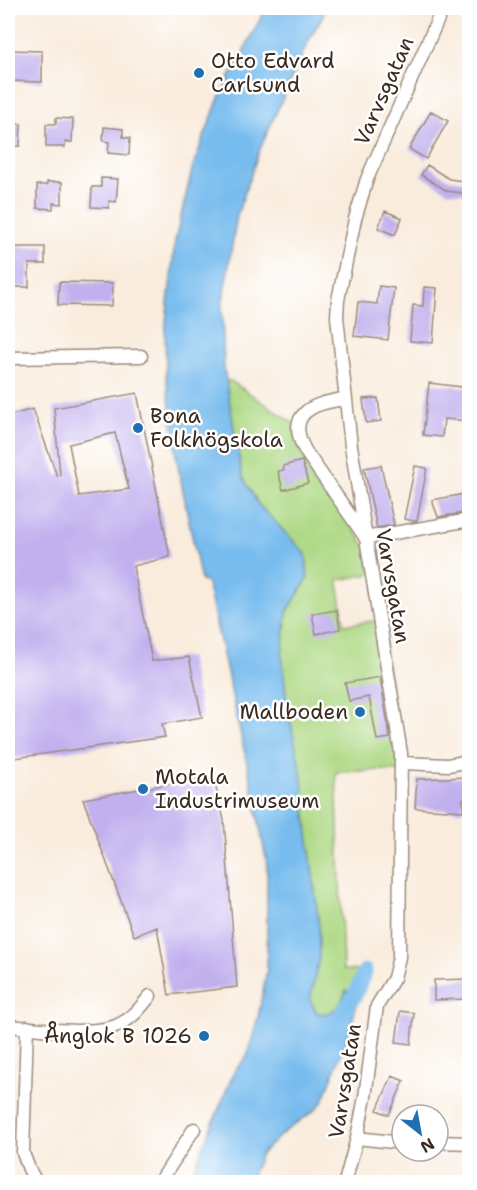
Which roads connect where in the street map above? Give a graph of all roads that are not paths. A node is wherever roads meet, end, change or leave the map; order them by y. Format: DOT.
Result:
graph roads {
  1 [pos="443,8"];
  2 [pos="141,356"];
  3 [pos="8,358"];
  4 [pos="345,399"];
  5 [pos="470,520"];
  6 [pos="365,538"];
  7 [pos="470,761"];
  8 [pos="402,763"];
  9 [pos="150,996"];
  10 [pos="8,1026"];
  11 [pos="27,1027"];
  12 [pos="194,1129"];
  13 [pos="357,1138"];
  14 [pos="390,1142"];
  15 [pos="450,1142"];
  16 [pos="470,1143"];
  17 [pos="36,1182"];
  18 [pos="160,1182"];
  19 [pos="345,1182"];
  1 -- 4 [label="street, Varvsgatan"];
  2 -- 3 [label="street"];
  4 -- 6 [label="street, Varvsgatan"];
  4 -- 6 [label="street"];
  5 -- 6 [label="street"];
  6 -- 8 [label="street, Varvsgatan"];
  7 -- 8 [label="street"];
  8 -- 13 [label="street, Varvsgatan"];
  9 -- 11 [label="street"];
  10 -- 11 [label="street"];
  11 -- 17 [label="street"];
  12 -- 18 [label="street"];
  13 -- 14 [label="street"];
  13 -- 19 [label="street, Varvsgatan"];
  15 -- 16 [label="street"];
}
